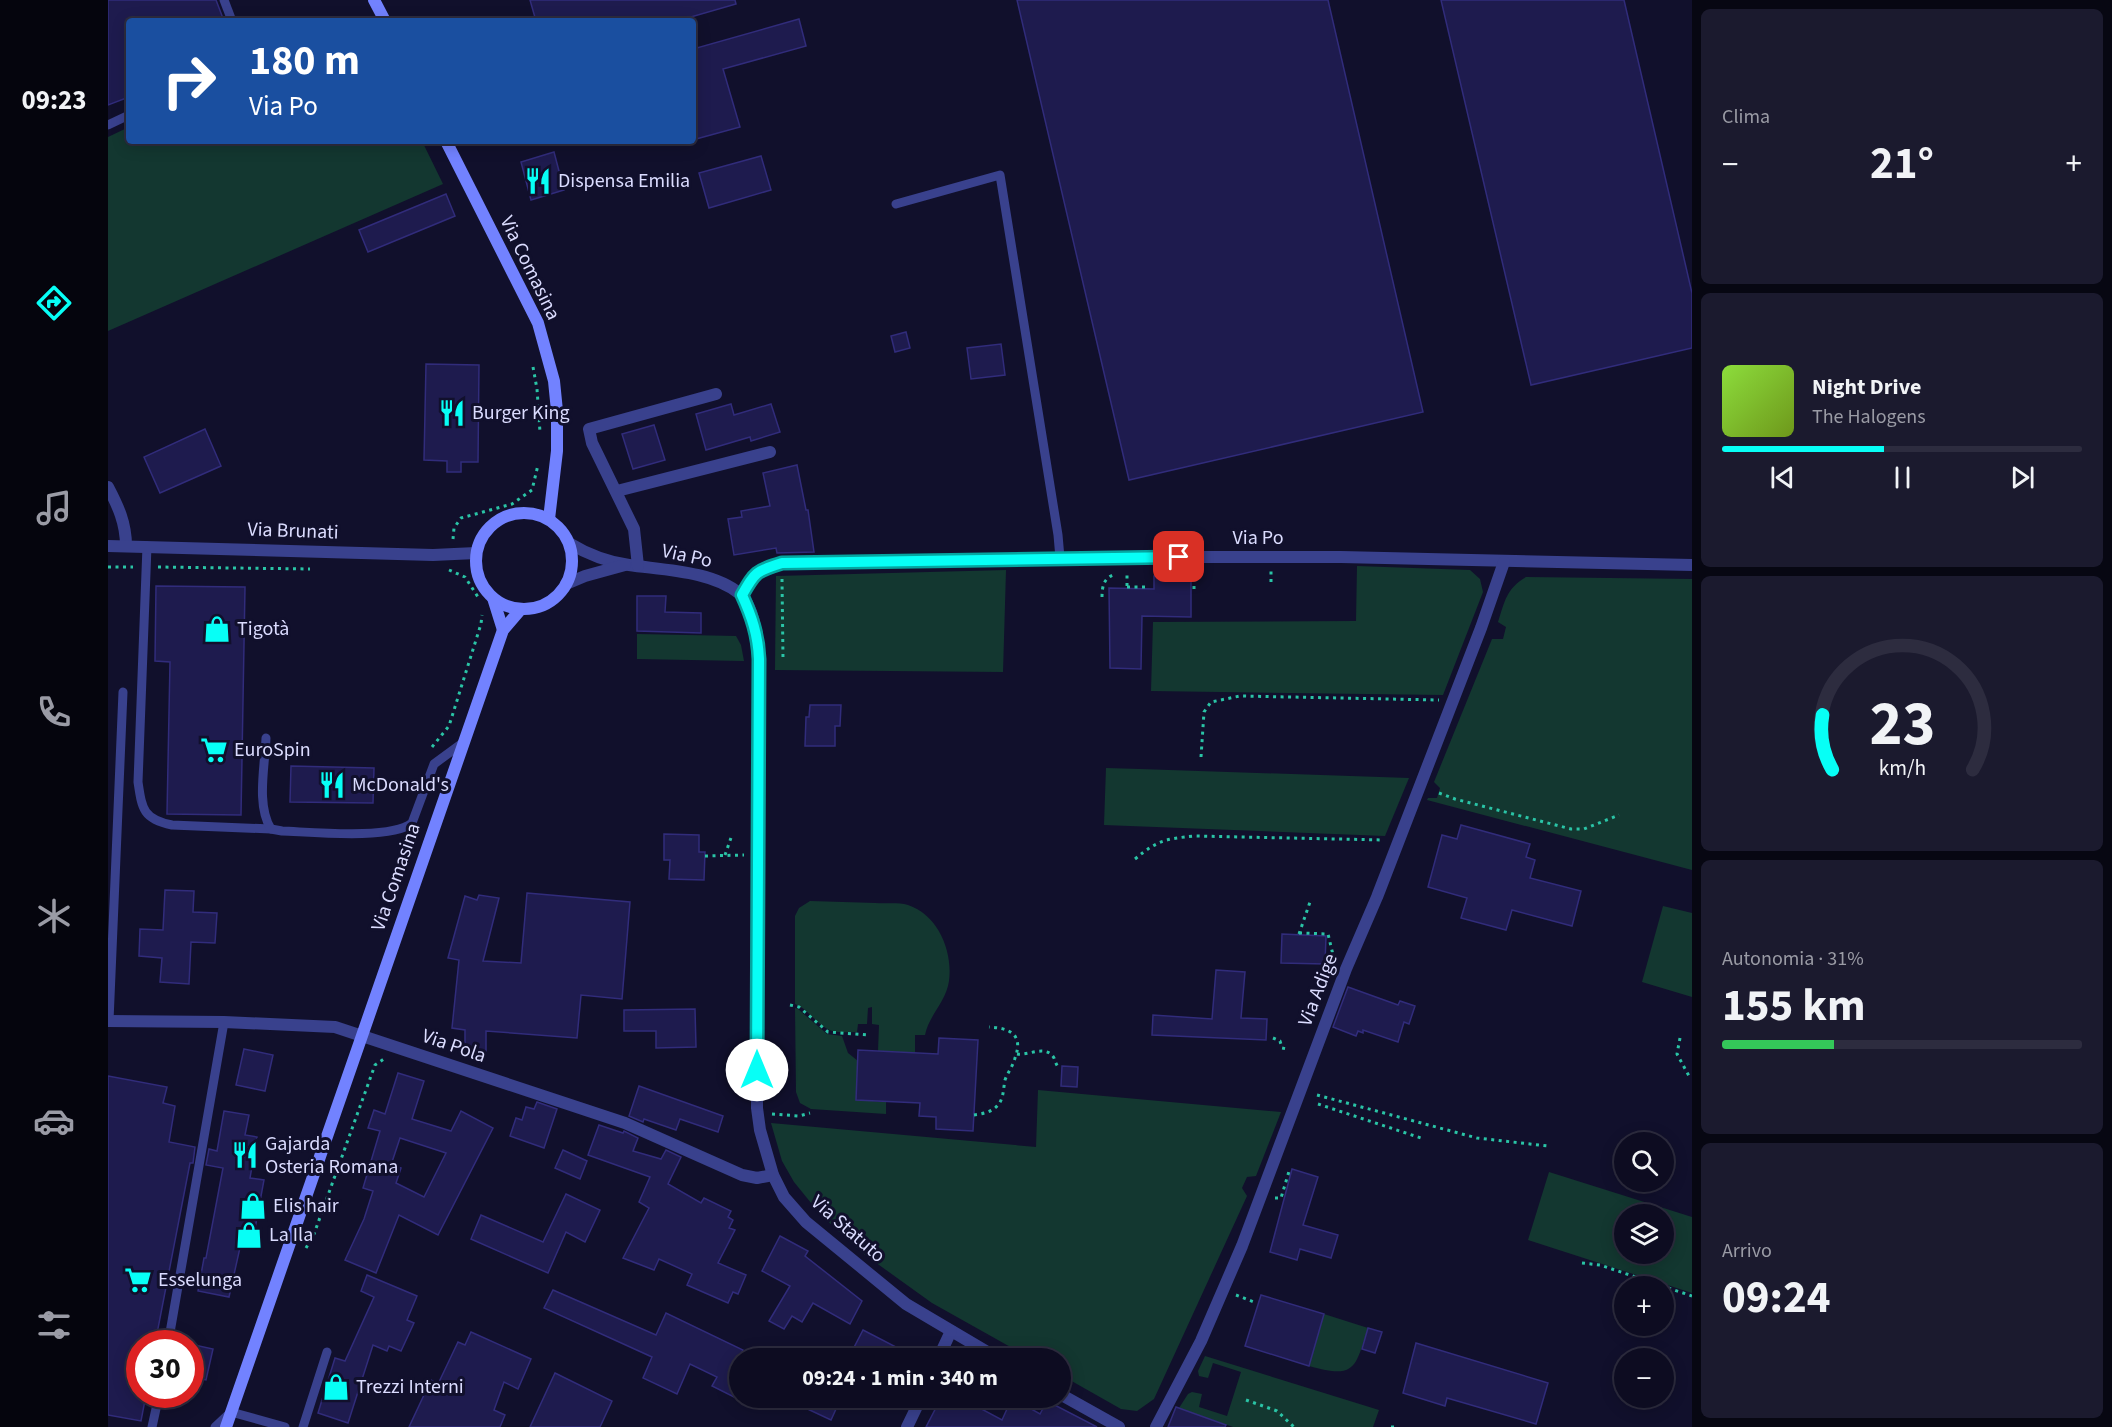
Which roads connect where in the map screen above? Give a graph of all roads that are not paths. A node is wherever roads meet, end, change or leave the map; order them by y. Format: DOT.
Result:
graph roads {
  1 [pos="224,0"];
  2 [pos="374,0"];
  3 [pos="231,18"];
  4 [pos="383,18"];
  5 [pos="126,116"];
  6 [pos="108,125"];
  7 [pos="448,144"];
  8 [pos="896,204"];
  9 [pos="716,394"];
  10 [pos="770,452"];
  11 [pos="108,487"];
  12 [pos="551,490"];
  13 [pos="617,491"];
  14 [pos="534,513"];
  15 [pos="549,519"];
  16 [pos="569,543"];
  17 [pos="108,546"];
  18 [pos="126,546"];
  19 [pos="147,546"];
  20 [pos="476,554"];
  21 [pos="1060,558"];
  22 [pos="1504,562"];
  23 [pos="633,565"];
  24 [pos="1692,565"];
  25 [pos="566,584"];
  26 [pos="742,595"];
  27 [pos="493,598"];
  28 [pos="521,609"];
  29 [pos="503,630"];
  30 [pos="123,692"];
  31 [pos="266,738"];
  32 [pos="464,742"];
  33 [pos="271,829"];
  34 [pos="108,1021"];
  35 [pos="224,1022"];
  36 [pos="362,1035"];
  37 [pos="773,1175"];
  38 [pos="184,1194"];
  39 [pos="195,1196"];
  40 [pos="180,1216"];
  41 [pos="191,1218"];
  42 [pos="171,1330"];
  43 [pos="951,1331"];
  44 [pos="943,1348"];
  45 [pos="980,1348"];
  46 [pos="327,1352"];
  47 [pos="1071,1400"];
  48 [pos="157,1408"];
  49 [pos="916,1408"];
  50 [pos="231,1412"];
  51 [pos="153,1427"];
  52 [pos="215,1427"];
  53 [pos="226,1427"];
  54 [pos="285,1427"];
  55 [pos="303,1427"];
  56 [pos="907,1427"];
  57 [pos="1119,1427"];
  58 [pos="1156,1427"];
  1 -- 3 [label="lane"];
  2 -- 4 [label="main road"];
  5 -- 6 [label="lane"];
  7 -- 12 [label="main road, Via Comasina"];
  8 -- 21 [label="lane"];
  9 -- 13 [label="street"];
  10 -- 13 [label="street"];
  11 -- 18 [label="street"];
  12 -- 14 [label="main road, Via Comasina"];
  12 -- 15 [label="main road, Via Comasina"];
  13 -- 23 [label="street"];
  14 -- 15 [label="main road"];
  14 -- 20 [label="main road"];
  15 -- 16 [label="main road"];
  16 -- 23 [label="street, Via Po"];
  16 -- 25 [label="main road"];
  17 -- 18 [label="street, Via Brunati"];
  18 -- 19 [label="street, Via Brunati"];
  19 -- 20 [label="street, Via Brunati"];
  19 -- 33 [label="lane"];
  20 -- 27 [label="main road"];
  21 -- 22 [label="street, Via Po"];
  21 -- 26 [label="street, Via Po"];
  22 -- 24 [label="street, Via Po"];
  22 -- 58 [label="street, Via Adige"];
  23 -- 25 [label="street, Via Po"];
  23 -- 26 [label="street, Via Po"];
  25 -- 28 [label="main road"];
  26 -- 37 [label="street, Via Statuto"];
  27 -- 28 [label="main road"];
  27 -- 29 [label="main road"];
  28 -- 29 [label="main road, Via Comasina"];
  29 -- 32 [label="main road, Via Comasina"];
  30 -- 34 [label="lane"];
  31 -- 33 [label="lane"];
  32 -- 33 [label="lane"];
  32 -- 36 [label="main road, Via Comasina"];
  34 -- 35 [label="street, Via Pola"];
  35 -- 36 [label="street, Via Pola"];
  35 -- 39 [label="lane"];
  36 -- 37 [label="street, Via Pola"];
  36 -- 50 [label="main road, Via Comasina"];
  37 -- 43 [label="street, Via Statuto"];
  38 -- 39 [label="lane"];
  39 -- 41 [label="lane"];
  40 -- 41 [label="lane"];
  41 -- 42 [label="lane"];
  43 -- 44 [label="street"];
  43 -- 45 [label="street, Via Statuto"];
  46 -- 55 [label="lane"];
  47 -- 57 [label="street"];
  48 -- 51 [label="lane"];
  49 -- 56 [label="street"];
  50 -- 52 [label="lane"];
  50 -- 53 [label="main road, Via Comasina"];
  50 -- 54 [label="lane"];
}
